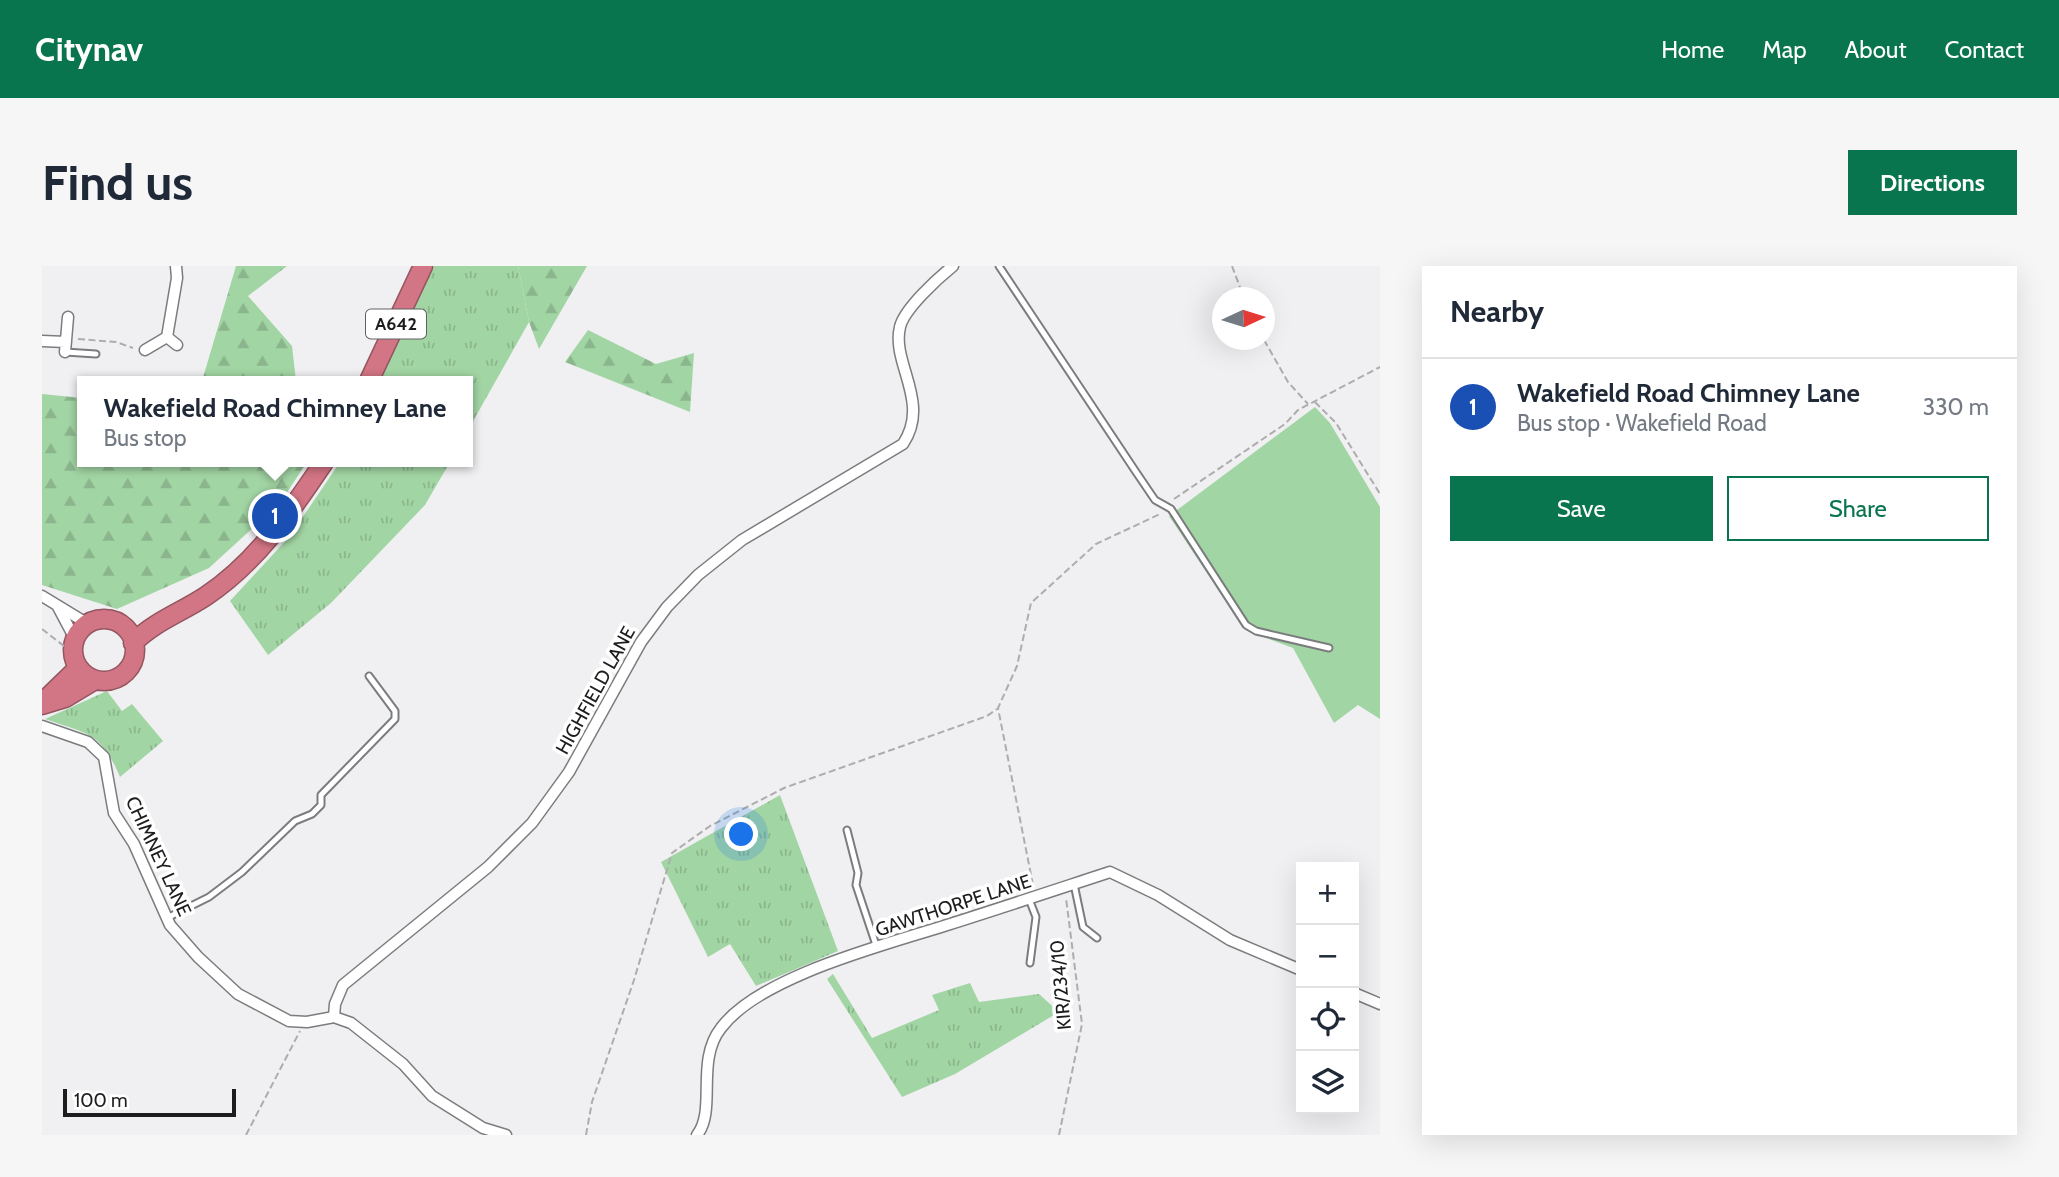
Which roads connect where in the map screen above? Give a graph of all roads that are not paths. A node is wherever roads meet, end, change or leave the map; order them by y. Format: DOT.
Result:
graph roads {
  1 [pos="176,266"];
  2 [pos="423,266"];
  3 [pos="953,266"];
  4 [pos="999,266"];
  5 [pos="68,317"];
  6 [pos="167,337"];
  7 [pos="42,341"];
  8 [pos="66,344"];
  9 [pos="177,345"];
  10 [pos="145,350"];
  11 [pos="96,354"];
  12 [pos="371,376"];
  13 [pos="321,467"];
  14 [pos="42,596"];
  15 [pos="57,607"];
  16 [pos="173,614"];
  17 [pos="118,623"];
  18 [pos="88,624"];
  19 [pos="134,643"];
  20 [pos="1329,648"];
  21 [pos="75,653"];
  22 [pos="369,676"];
  23 [pos="95,680"];
  24 [pos="42,704"];
  25 [pos="42,726"];
  26 [pos="847,830"];
  27 [pos="1069,885"];
  28 [pos="1033,897"];
  29 [pos="167,918"];
  30 [pos="1097,938"];
  31 [pos="877,948"];
  32 [pos="1030,964"];
  33 [pos="1296,968"];
  34 [pos="1359,995"];
  35 [pos="1380,1004"];
  36 [pos="334,1017"];
  37 [pos="506,1135"];
  38 [pos="697,1135"];
  1 -- 6 [label="street"];
  2 -- 12 [label="highway, A642"];
  3 -- 36 [label="street, HIGHFIELD LANE"];
  4 -- 20 [label="lane"];
  5 -- 8 [label="street"];
  6 -- 9 [label="street"];
  6 -- 10 [label="street"];
  7 -- 8 [label="street"];
  8 -- 11 [label="lane"];
  13 -- 16 [label="highway"];
  14 -- 15 [label="street"];
  15 -- 18 [label="street"];
  15 -- 21 [label="street"];
  16 -- 17 [label="highway"];
  16 -- 19 [label="highway"];
  17 -- 18 [label="highway"];
  17 -- 19 [label="highway"];
  18 -- 21 [label="highway"];
  19 -- 23 [label="highway"];
  21 -- 23 [label="highway"];
  21 -- 24 [label="highway"];
  22 -- 29 [label="lane"];
  23 -- 24 [label="highway"];
  25 -- 29 [label="street, CHIMNEY LANE"];
  26 -- 31 [label="lane"];
  27 -- 28 [label="street, GAWTHORPE LANE"];
  27 -- 30 [label="lane"];
  27 -- 33 [label="street, GAWTHORPE LANE"];
  28 -- 31 [label="street, GAWTHORPE LANE"];
  28 -- 32 [label="lane"];
  29 -- 36 [label="street, CHIMNEY LANE"];
  31 -- 38 [label="street, GAWTHORPE LANE"];
  34 -- 35 [label="street"];
  36 -- 37 [label="street"];
}
